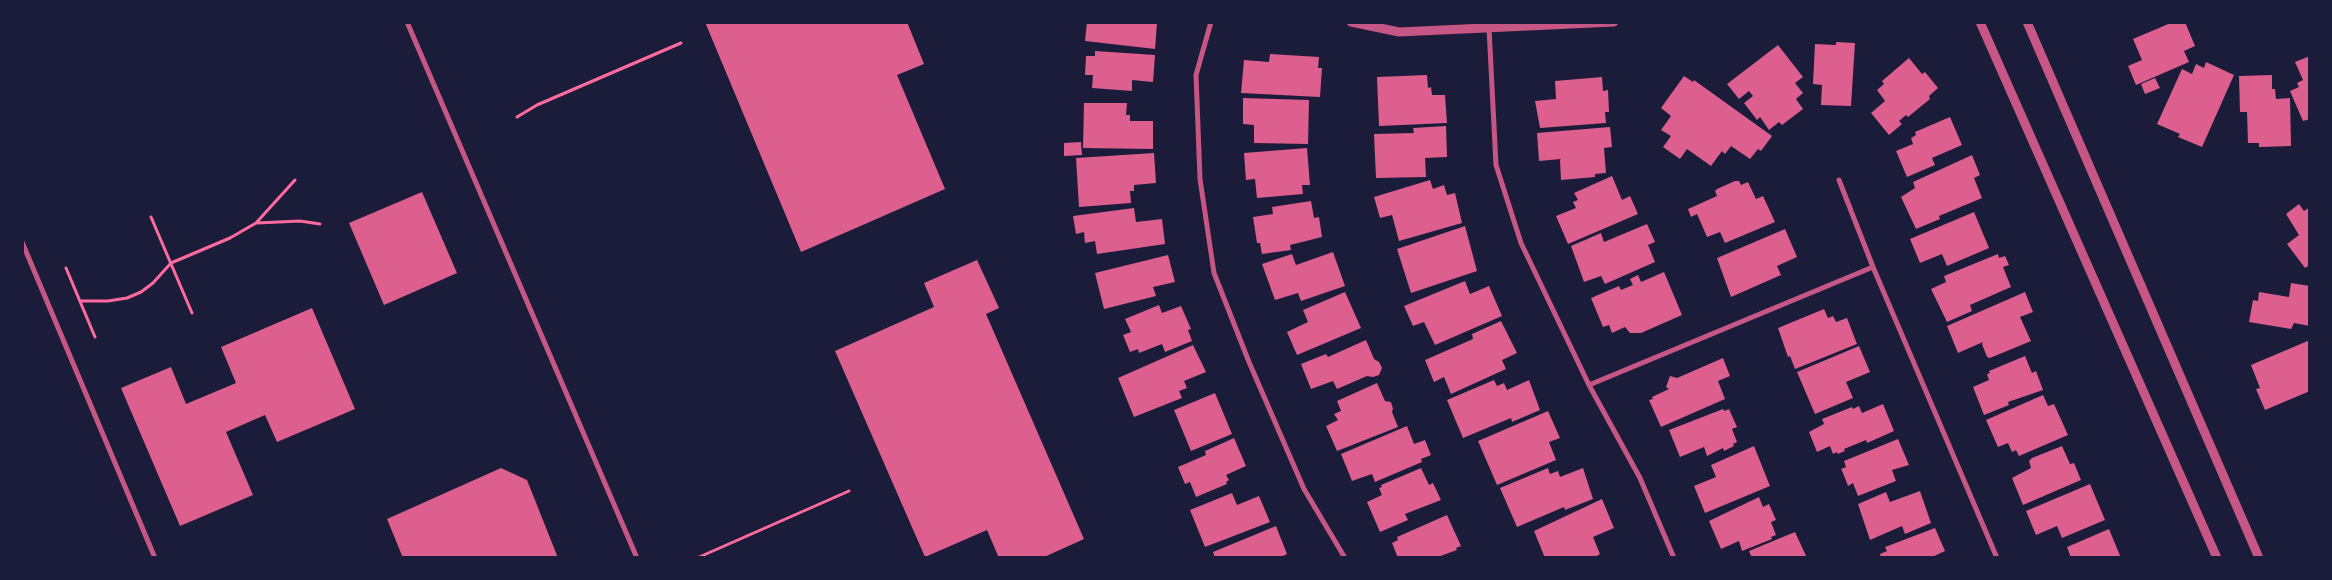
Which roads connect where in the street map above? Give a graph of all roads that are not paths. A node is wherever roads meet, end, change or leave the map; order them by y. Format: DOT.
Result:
graph roads {
  1 [pos="407,22"];
  2 [pos="1211,22"];
  3 [pos="1351,22"];
  4 [pos="1614,22"];
  5 [pos="1980,22"];
  6 [pos="2028,22"];
  7 [pos="1489,28"];
  8 [pos="1839,180"];
  9 [pos="22,242"];
  10 [pos="1873,267"];
  11 [pos="1589,385"];
  12 [pos="155,558"];
  13 [pos="637,558"];
  14 [pos="1345,558"];
  15 [pos="1674,558"];
  16 [pos="1997,558"];
  17 [pos="2217,558"];
  18 [pos="2259,558"];
  1 -- 13 [label="street"];
  2 -- 14 [label="street"];
  3 -- 7 [label="street"];
  4 -- 7 [label="street"];
  5 -- 17 [label="street"];
  6 -- 18 [label="street"];
  7 -- 11 [label="street"];
  8 -- 10 [label="street"];
  9 -- 12 [label="street"];
  10 -- 11 [label="street"];
  10 -- 16 [label="street"];
  11 -- 15 [label="street"];
}
